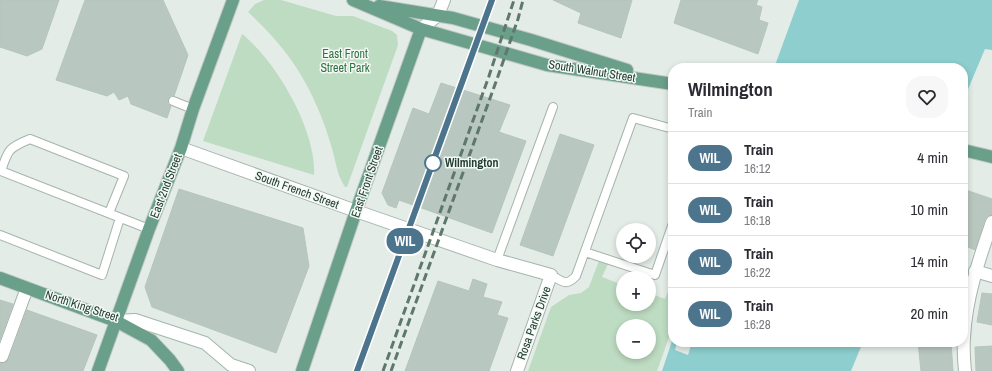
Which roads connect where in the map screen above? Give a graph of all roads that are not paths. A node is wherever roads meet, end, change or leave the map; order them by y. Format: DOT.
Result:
graph roads {
  1 [pos="233,0"];
  2 [pos="444,0"];
  3 [pos="356,1"];
  4 [pos="438,15"];
  5 [pos="421,29"];
  6 [pos="667,82"];
  7 [pos="172,101"];
  8 [pos="553,107"];
  9 [pos="193,109"];
  10 [pos="668,128"];
  11 [pos="181,148"];
  12 [pos="968,151"];
  13 [pos="992,157"];
  14 [pos="0,172"];
  15 [pos="356,212"];
  16 [pos="109,213"];
  17 [pos="120,218"];
  18 [pos="992,222"];
  19 [pos="149,229"];
  20 [pos="0,235"];
  21 [pos="668,237"];
  22 [pos="585,252"];
  23 [pos="497,260"];
  24 [pos="975,270"];
  25 [pos="551,275"];
  26 [pos="992,276"];
  27 [pos="0,278"];
  28 [pos="27,288"];
  29 [pos="968,308"];
  30 [pos="116,321"];
  31 [pos="963,347"];
  32 [pos="2,356"];
  33 [pos="98,371"];
  34 [pos="178,371"];
  35 [pos="249,371"];
  36 [pos="302,371"];
  37 [pos="517,371"];
  38 [pos="965,371"];
  1 -- 9 [label="main road, East 2nd Street"];
  2 -- 4 [label="street"];
  3 -- 4 [label="main road, South Walnut Street"];
  3 -- 5 [label="main road, South Walnut Street"];
  4 -- 5 [label="street"];
  4 -- 6 [label="main road, South Walnut Street"];
  5 -- 6 [label="main road, South Walnut Street"];
  5 -- 15 [label="main road, East Front Street"];
  7 -- 9 [label="lane"];
  8 -- 23 [label="lane"];
  9 -- 11 [label="main road, East 2nd Street"];
  10 -- 22 [label="lane"];
  11 -- 15 [label="street, South French Street"];
  11 -- 19 [label="main road, East 2nd Street"];
  12 -- 13 [label="main road"];
  14 -- 16 [label="lane"];
  14 -- 16 [label="lane"];
  15 -- 23 [label="street, South French Street"];
  15 -- 36 [label="main road, East Front Street"];
  16 -- 17 [label="lane"];
  17 -- 19 [label="lane"];
  17 -- 20 [label="lane"];
  18 -- 24 [label="street"];
  19 -- 30 [label="main road, East 2nd Street"];
  21 -- 22 [label="lane"];
  22 -- 25 [label="lane"];
  23 -- 25 [label="street, South French Street"];
  24 -- 26 [label="street"];
  24 -- 29 [label="street"];
  25 -- 37 [label="street, Rosa Parks Drive"];
  27 -- 28 [label="main road, North King Street"];
  28 -- 30 [label="main road, North King Street"];
  28 -- 32 [label="street"];
  30 -- 33 [label="main road, East 2nd Street"];
  30 -- 34 [label="main road"];
  30 -- 35 [label="street, North King Street"];
  31 -- 38 [label="street"];
}
